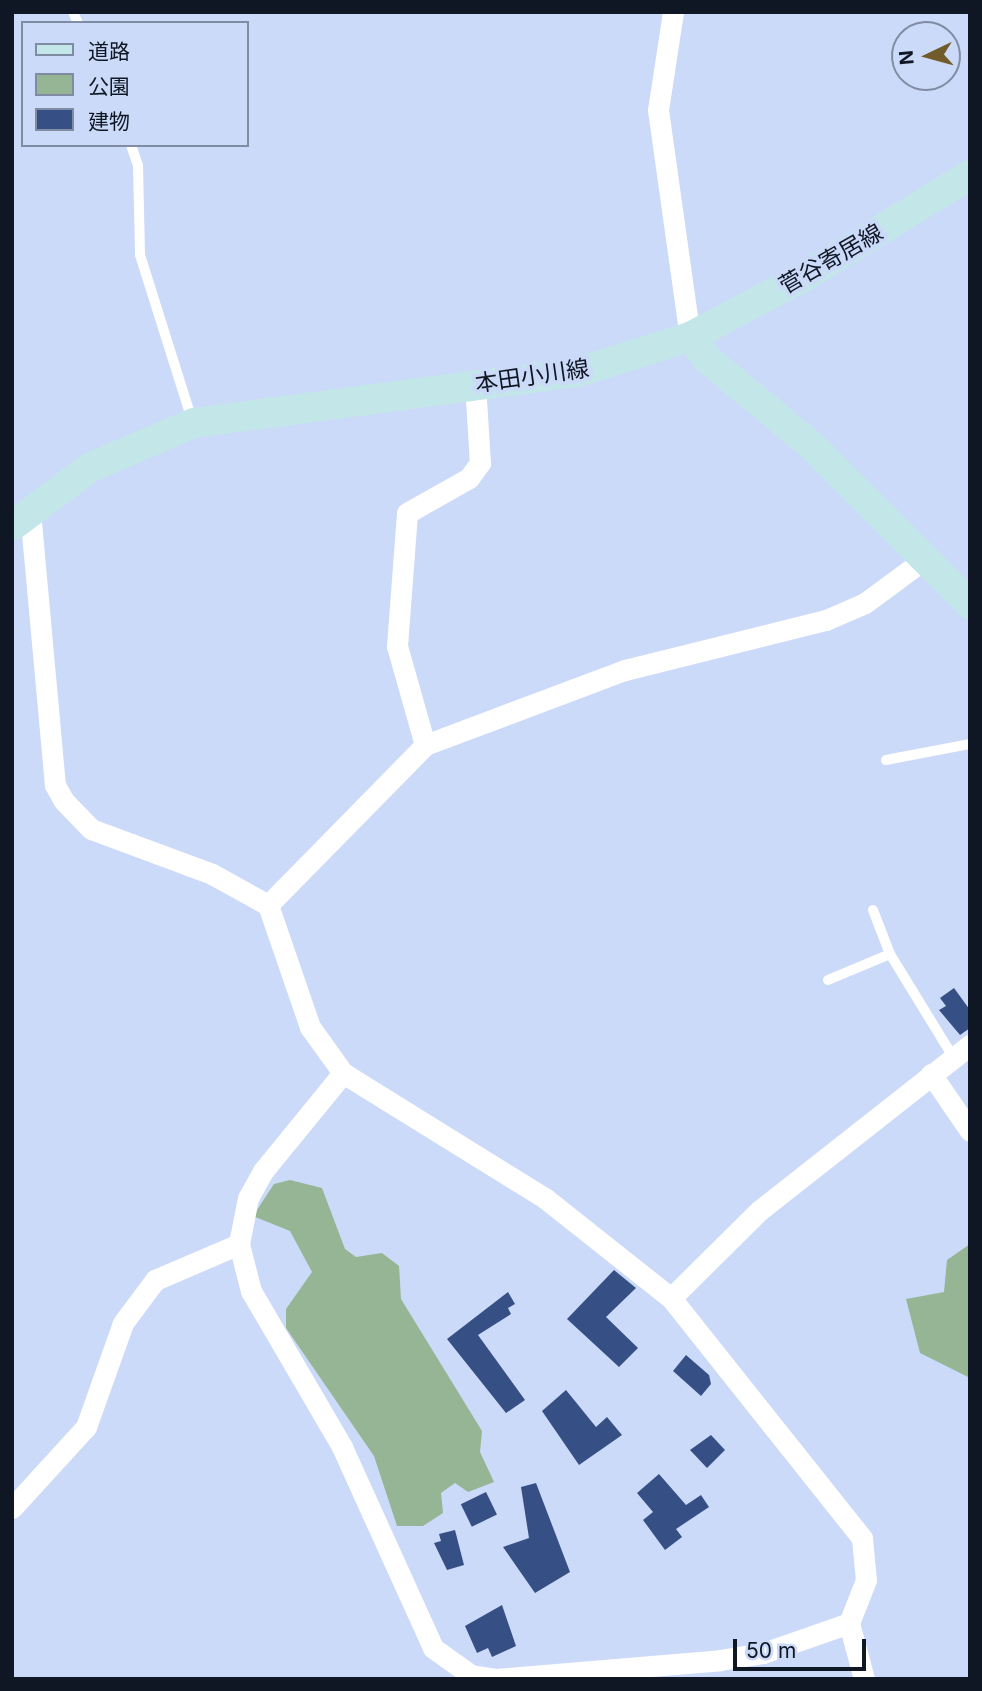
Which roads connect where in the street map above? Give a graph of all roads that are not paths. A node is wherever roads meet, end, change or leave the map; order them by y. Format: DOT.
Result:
graph roads {
  1 [pos="673,12"];
  2 [pos="132,147"];
  3 [pos="970,175"];
  4 [pos="690,337"];
  5 [pos="475,384"];
  6 [pos="194,424"];
  7 [pos="21,518"];
  8 [pos="926,558"];
  9 [pos="970,604"];
  10 [pos="970,744"];
  11 [pos="425,745"];
  12 [pos="886,760"];
  13 [pos="268,905"];
  14 [pos="873,910"];
  15 [pos="890,954"];
  16 [pos="828,981"];
  17 [pos="961,1050"];
  18 [pos="343,1073"];
  19 [pos="930,1074"];
  20 [pos="970,1131"];
  21 [pos="239,1244"];
  22 [pos="671,1298"];
  23 [pos="12,1508"];
  24 [pos="849,1623"];
  25 [pos="864,1679"];
  1 -- 4 [label="street"];
  2 -- 6 [label="lane"];
  3 -- 4 [label="main road, 菅谷寄居線"];
  4 -- 5 [label="main road, 本田小川線"];
  4 -- 8 [label="main road"];
  5 -- 6 [label="main road, 本田小川線"];
  5 -- 11 [label="street"];
  6 -- 7 [label="main road, 本田小川線"];
  7 -- 13 [label="street"];
  8 -- 9 [label="main road"];
  8 -- 11 [label="street"];
  10 -- 12 [label="lane"];
  11 -- 13 [label="street"];
  13 -- 18 [label="street"];
  14 -- 15 [label="lane"];
  15 -- 16 [label="lane"];
  15 -- 17 [label="lane"];
  17 -- 19 [label="street"];
  18 -- 21 [label="street"];
  18 -- 22 [label="street"];
  19 -- 20 [label="street"];
  19 -- 22 [label="street"];
  21 -- 23 [label="street"];
  21 -- 24 [label="street"];
  22 -- 24 [label="street"];
  24 -- 25 [label="street"];
}
